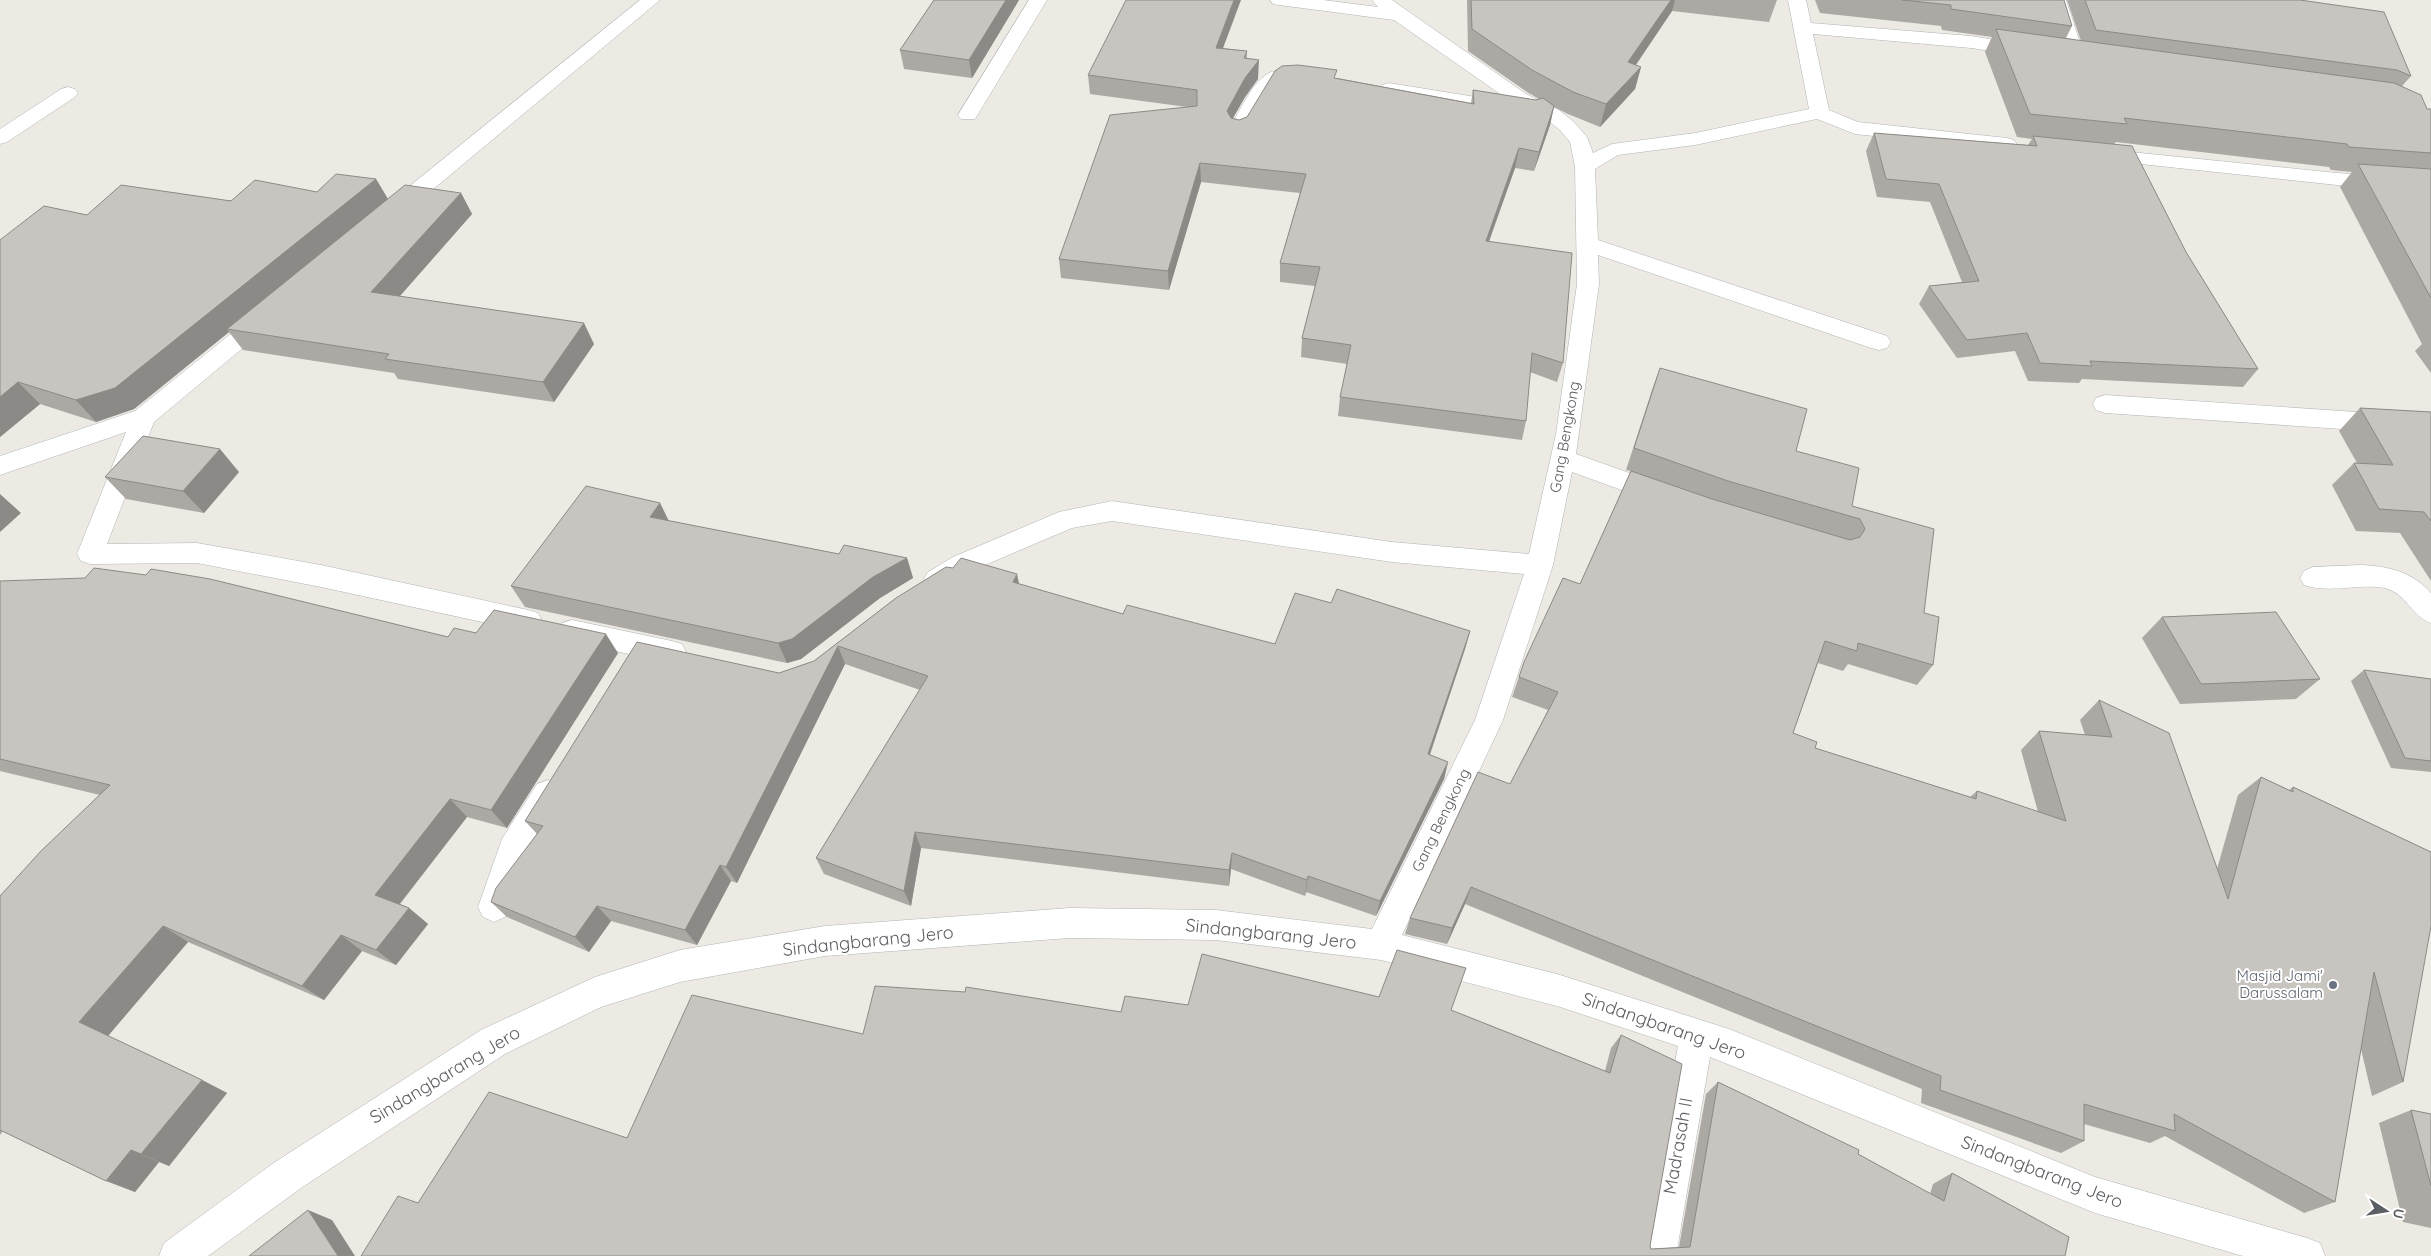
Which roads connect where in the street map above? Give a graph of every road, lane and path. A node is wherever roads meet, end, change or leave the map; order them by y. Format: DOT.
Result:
graph roads {
  1 [pos="651,0"];
  2 [pos="1038,0"];
  3 [pos="1279,0"];
  4 [pos="1797,0"];
  5 [pos="2057,0"];
  6 [pos="1390,8"];
  7 [pos="1803,28"];
  8 [pos="2076,58"];
  9 [pos="2096,60"];
  10 [pos="1321,78"];
  11 [pos="1369,86"];
  12 [pos="68,93"];
  13 [pos="1820,113"];
  14 [pos="1552,114"];
  15 [pos="968,115"];
  16 [pos="1238,131"];
  17 [pos="0,138"];
  18 [pos="2022,146"];
  19 [pos="2081,152"];
  20 [pos="1584,167"];
  21 [pos="2431,185"];
  22 [pos="381,222"];
  23 [pos="1587,244"];
  24 [pos="282,303"];
  25 [pos="1879,342"];
  26 [pos="2104,404"];
  27 [pos="144,417"];
  28 [pos="2431,426"];
  29 [pos="1563,459"];
  30 [pos="0,466"];
  31 [pos="1686,503"];
  32 [pos="1540,565"];
  33 [pos="2313,578"];
  34 [pos="915,593"];
  35 [pos="2431,612"];
  36 [pos="640,646"];
  37 [pos="692,657"];
  38 [pos="624,670"];
  39 [pos="564,768"];
  40 [pos="494,907"];
  41 [pos="1381,945"];
  42 [pos="1697,1036"];
  43 [pos="177,1256"];
  44 [pos="1658,1256"];
  45 [pos="2307,1256"];
  1 -- 22 [label="street"];
  2 -- 15 [label="street"];
  3 -- 6 [label="street"];
  4 -- 7 [label="street"];
  5 -- 8 [label="street"];
  6 -- 14 [label="street, Gang Bengkong"];
  7 -- 8 [label="street"];
  7 -- 13 [label="street"];
  8 -- 9 [label="street"];
  10 -- 16 [label="street"];
  11 -- 14 [label="street"];
  12 -- 17 [label="street"];
  13 -- 18 [label="street"];
  13 -- 20 [label="street"];
  14 -- 20 [label="street, Gang Bengkong"];
  19 -- 21 [label="street"];
  20 -- 23 [label="street, Gang Bengkong"];
  23 -- 25 [label="street"];
  23 -- 29 [label="street, Gang Bengkong"];
  24 -- 27 [label="street"];
  26 -- 28 [label="street"];
  27 -- 30 [label="street"];
  27 -- 36 [label="street"];
  29 -- 31 [label="street"];
  29 -- 32 [label="street, Gang Bengkong"];
  32 -- 34 [label="street"];
  32 -- 41 [label="street, Gang Bengkong"];
  33 -- 35 [label="street"];
  36 -- 37 [label="street"];
  36 -- 38 [label="street"];
  39 -- 40 [label="street"];
  41 -- 42 [label="street, Sindangbarang Jero"];
  41 -- 43 [label="street, Sindangbarang Jero"];
  42 -- 44 [label="street, Madrasah II"];
  42 -- 45 [label="street, Sindangbarang Jero"];
}
